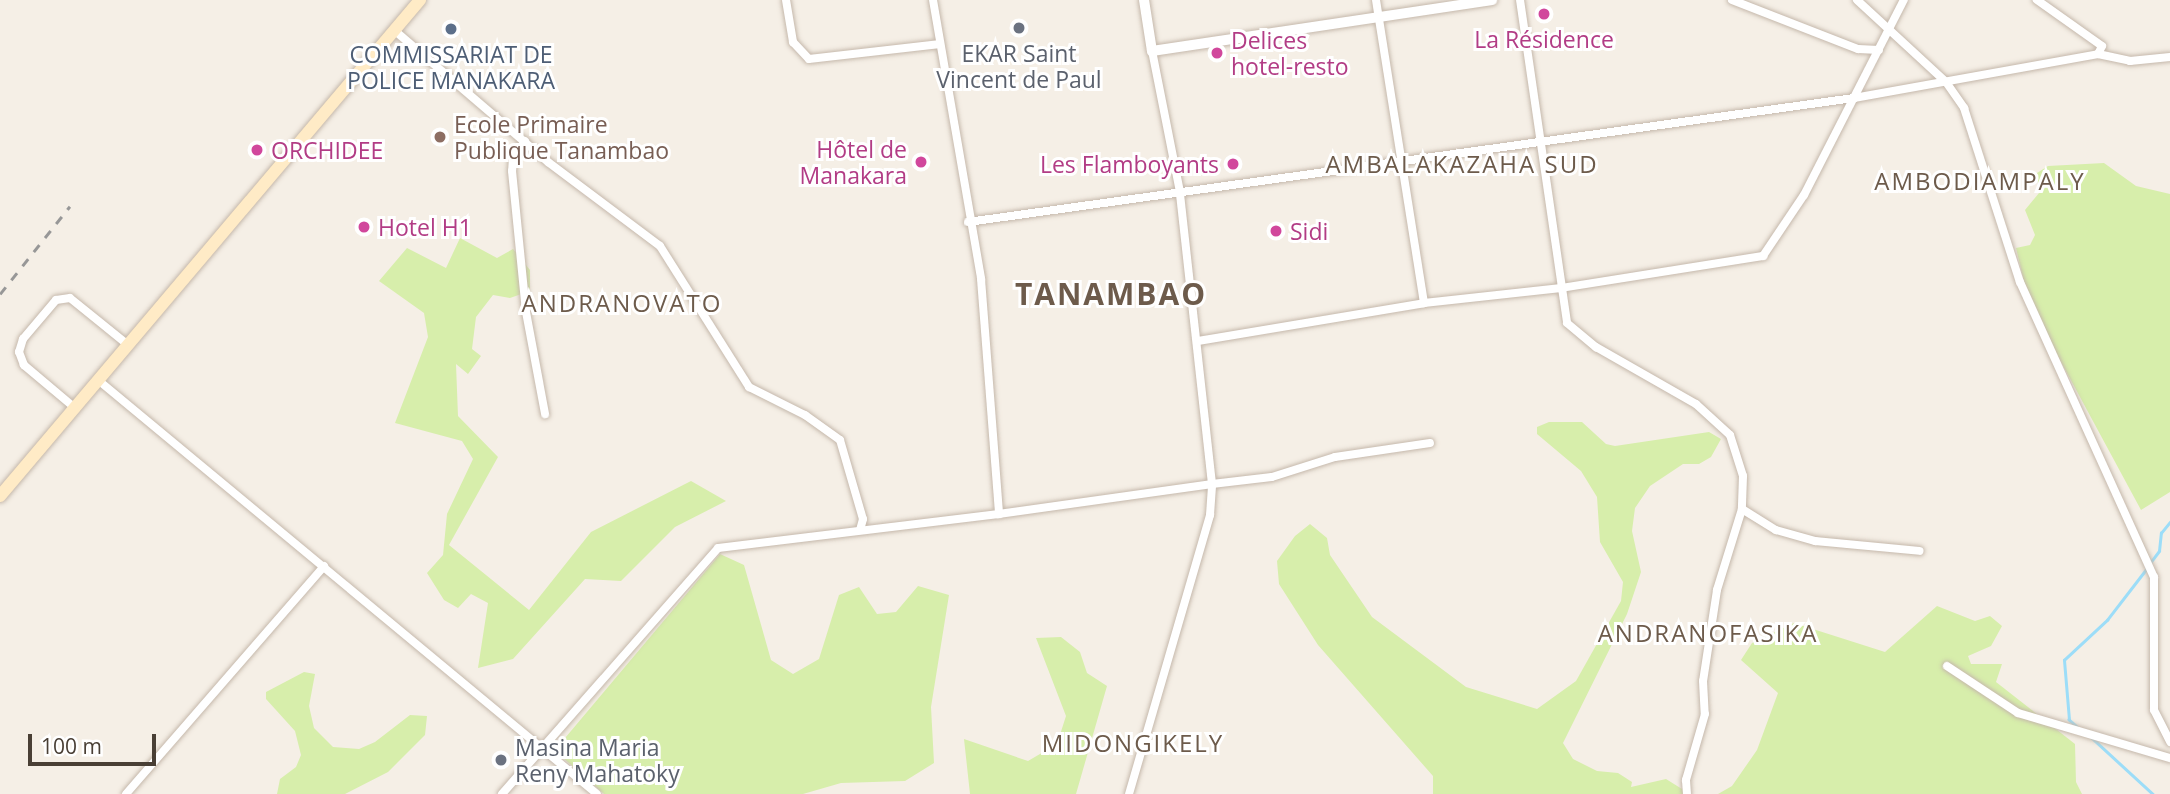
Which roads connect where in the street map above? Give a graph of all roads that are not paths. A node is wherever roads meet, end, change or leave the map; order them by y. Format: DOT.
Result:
graph roads {
  1 [pos="420,0"];
  2 [pos="786,0"];
  3 [pos="933,0"];
  4 [pos="1144,0"];
  5 [pos="1376,0"];
  6 [pos="1492,0"];
  7 [pos="1520,0"];
  8 [pos="1732,0"];
  9 [pos="1857,0"];
  10 [pos="1904,0"];
  11 [pos="2037,0"];
  12 [pos="1378,16"];
  13 [pos="1890,27"];
  14 [pos="394,30"];
  15 [pos="940,44"];
  16 [pos="1880,50"];
  17 [pos="1152,51"];
  18 [pos="2098,54"];
  19 [pos="2170,57"];
  20 [pos="1946,82"];
  21 [pos="1854,98"];
  22 [pos="525,141"];
  23 [pos="1537,142"];
  24 [pos="1404,162"];
  25 [pos="1180,192"];
  26 [pos="968,222"];
  27 [pos="1561,288"];
  28 [pos="1424,303"];
  29 [pos="1198,341"];
  30 [pos="128,345"];
  31 [pos="98,380"];
  32 [pos="75,408"];
  33 [pos="545,414"];
  34 [pos="1430,443"];
  35 [pos="1212,484"];
  36 [pos="0,496"];
  37 [pos="1742,509"];
  38 [pos="999,514"];
  39 [pos="860,530"];
  40 [pos="1920,551"];
  41 [pos="324,566"];
  42 [pos="1947,666"];
  43 [pos="2170,742"];
  44 [pos="544,747"];
  45 [pos="2170,758"];
  46 [pos="126,794"];
  47 [pos="502,794"];
  48 [pos="597,794"];
  49 [pos="1129,794"];
  50 [pos="1687,794"];
  1 -- 14 [label="main road"];
  2 -- 15 [label="street"];
  3 -- 15 [label="street"];
  4 -- 17 [label="street"];
  5 -- 12 [label="street"];
  6 -- 12 [label="street"];
  7 -- 23 [label="street"];
  8 -- 16 [label="street"];
  9 -- 13 [label="street"];
  10 -- 13 [label="street"];
  11 -- 18 [label="street"];
  12 -- 17 [label="street"];
  12 -- 24 [label="street"];
  13 -- 16 [label="street"];
  13 -- 20 [label="street"];
  14 -- 22 [label="street"];
  14 -- 30 [label="main road"];
  15 -- 26 [label="street"];
  16 -- 21 [label="street"];
  17 -- 25 [label="street"];
  18 -- 19 [label="street"];
  18 -- 20 [label="street"];
  20 -- 21 [label="street"];
  20 -- 43 [label="street"];
  21 -- 23 [label="street"];
  21 -- 27 [label="street"];
  22 -- 33 [label="street"];
  22 -- 39 [label="street"];
  23 -- 24 [label="street"];
  23 -- 27 [label="street"];
  24 -- 25 [label="street"];
  24 -- 28 [label="street"];
  25 -- 26 [label="street"];
  25 -- 29 [label="street"];
  26 -- 38 [label="street"];
  27 -- 28 [label="street"];
  27 -- 37 [label="street"];
  28 -- 29 [label="street"];
  29 -- 35 [label="street"];
  30 -- 31 [label="main road"];
  30 -- 32 [label="street"];
  31 -- 32 [label="main road"];
  31 -- 41 [label="street"];
  32 -- 36 [label="main road"];
  34 -- 35 [label="street"];
  35 -- 38 [label="street"];
  35 -- 49 [label="street"];
  37 -- 40 [label="street"];
  37 -- 50 [label="street"];
  38 -- 39 [label="street"];
  39 -- 44 [label="street"];
  41 -- 44 [label="street"];
  41 -- 46 [label="street"];
  42 -- 45 [label="street"];
  44 -- 47 [label="street"];
  44 -- 48 [label="street"];
}
